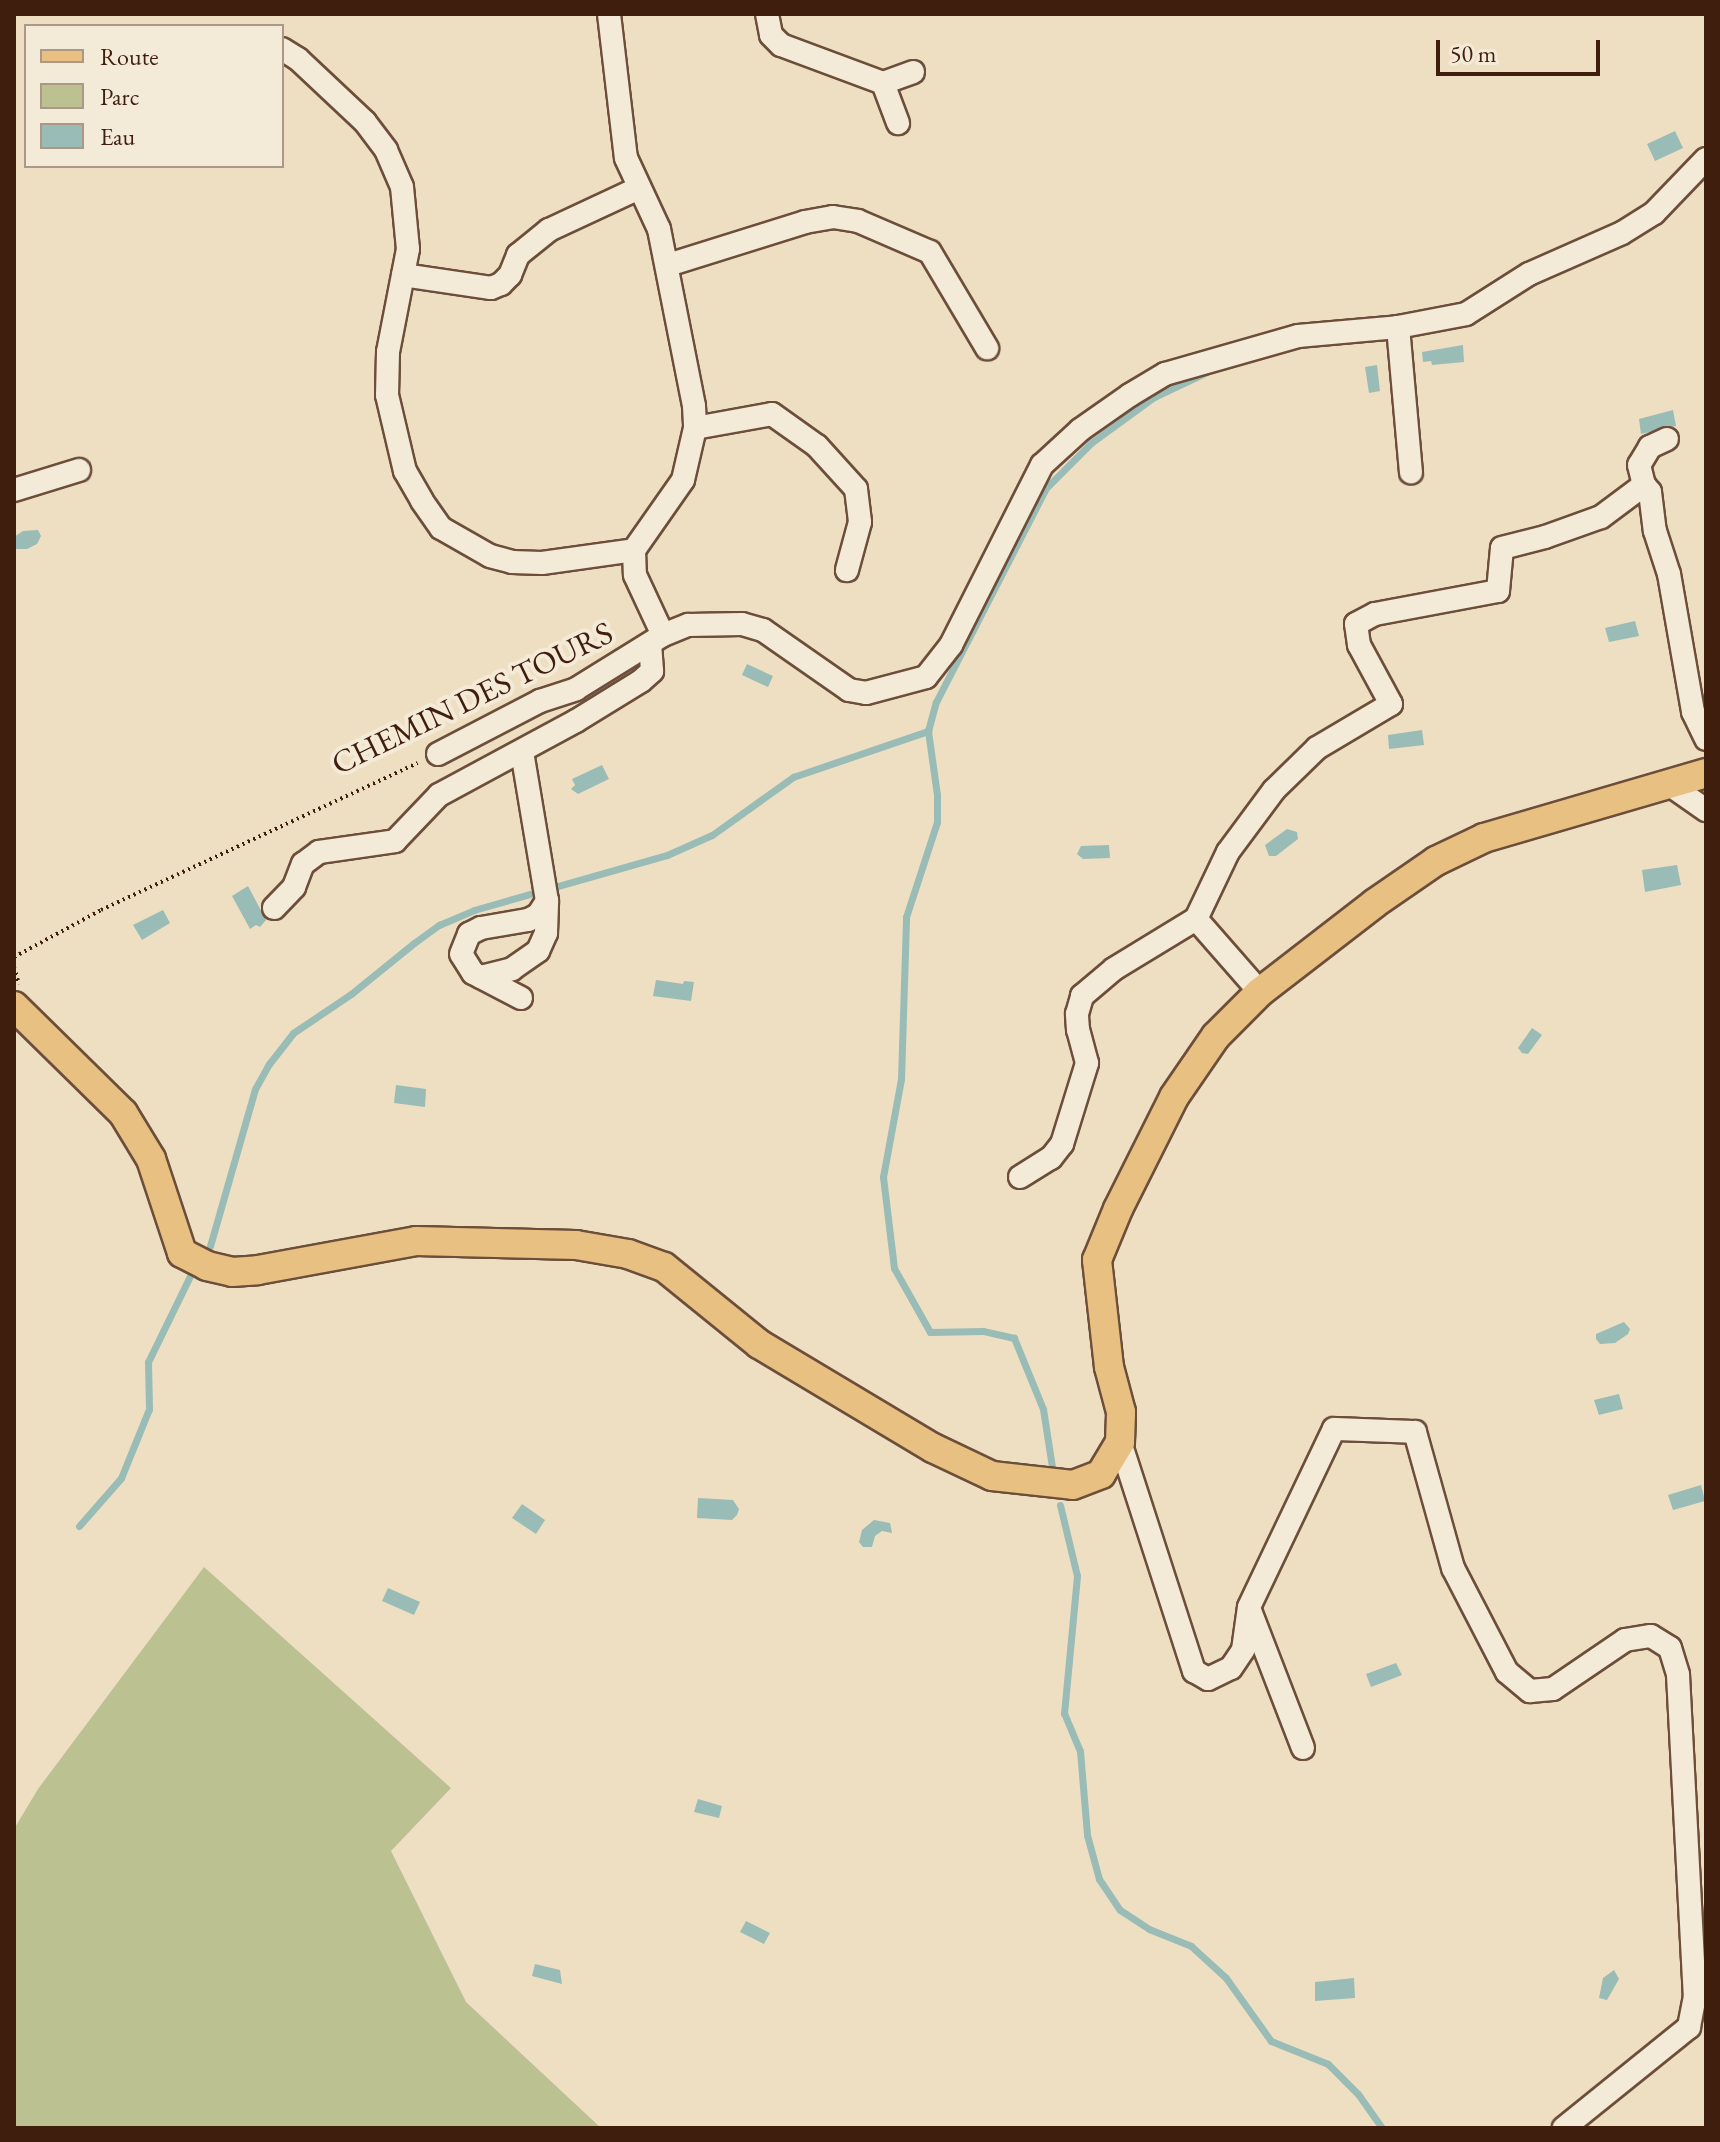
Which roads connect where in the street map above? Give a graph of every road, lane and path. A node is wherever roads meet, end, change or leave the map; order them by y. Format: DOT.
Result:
graph roads {
  1 [pos="609,14"];
  2 [pos="767,14"];
  3 [pos="284,50"];
  4 [pos="913,72"];
  5 [pos="883,83"];
  6 [pos="898,123"];
  7 [pos="1706,159"];
  8 [pos="639,188"];
  9 [pos="668,265"];
  10 [pos="403,275"];
  11 [pos="1398,327"];
  12 [pos="987,348"];
  13 [pos="695,428"];
  14 [pos="1667,439"];
  15 [pos="79,470"];
  16 [pos="1411,472"];
  17 [pos="1644,485"];
  18 [pos="14,490"];
  19 [pos="634,550"];
  20 [pos="847,570"];
  21 [pos="656,640"];
  22 [pos="1706,739"];
  23 [pos="522,751"];
  24 [pos="438,754"];
  25 [pos="1706,773"];
  26 [pos="1670,785"];
  27 [pos="1706,810"];
  28 [pos="547,901"];
  29 [pos="274,908"];
  30 [pos="1196,919"];
  31 [pos="14,957"];
  32 [pos="481,977"];
  33 [pos="1260,992"];
  34 [pos="521,998"];
  35 [pos="14,1006"];
  36 [pos="1020,1177"];
  37 [pos="1120,1442"];
  38 [pos="1249,1607"];
  39 [pos="1303,1748"];
  40 [pos="1564,2128"];
  1 -- 8 [label="street"];
  2 -- 5 [label="street"];
  3 -- 10 [label="street"];
  4 -- 5 [label="street"];
  5 -- 6 [label="street"];
  7 -- 11 [label="street, CHEMIN DES TOURS"];
  8 -- 9 [label="street"];
  8 -- 10 [label="street"];
  9 -- 12 [label="street"];
  9 -- 13 [label="street"];
  10 -- 19 [label="street"];
  11 -- 16 [label="street"];
  11 -- 21 [label="street, CHEMIN DES TOURS"];
  13 -- 19 [label="street"];
  13 -- 20 [label="street"];
  14 -- 17 [label="street"];
  15 -- 18 [label="street"];
  17 -- 22 [label="street"];
  17 -- 30 [label="street"];
  19 -- 21 [label="street"];
  21 -- 23 [label="street"];
  21 -- 24 [label="street, CHEMIN DES TOURS"];
  23 -- 28 [label="street"];
  23 -- 29 [label="street"];
  24 -- 31 [label="path, CHEMIN DES TOURS"];
  25 -- 26 [label="main road"];
  26 -- 27 [label="street"];
  26 -- 33 [label="main road"];
  28 -- 32 [label="street"];
  28 -- 32 [label="street"];
  30 -- 33 [label="street"];
  30 -- 36 [label="street"];
  32 -- 34 [label="street"];
  33 -- 37 [label="main road"];
  35 -- 37 [label="main road"];
  37 -- 38 [label="street"];
  38 -- 39 [label="street"];
  38 -- 40 [label="street"];
}
